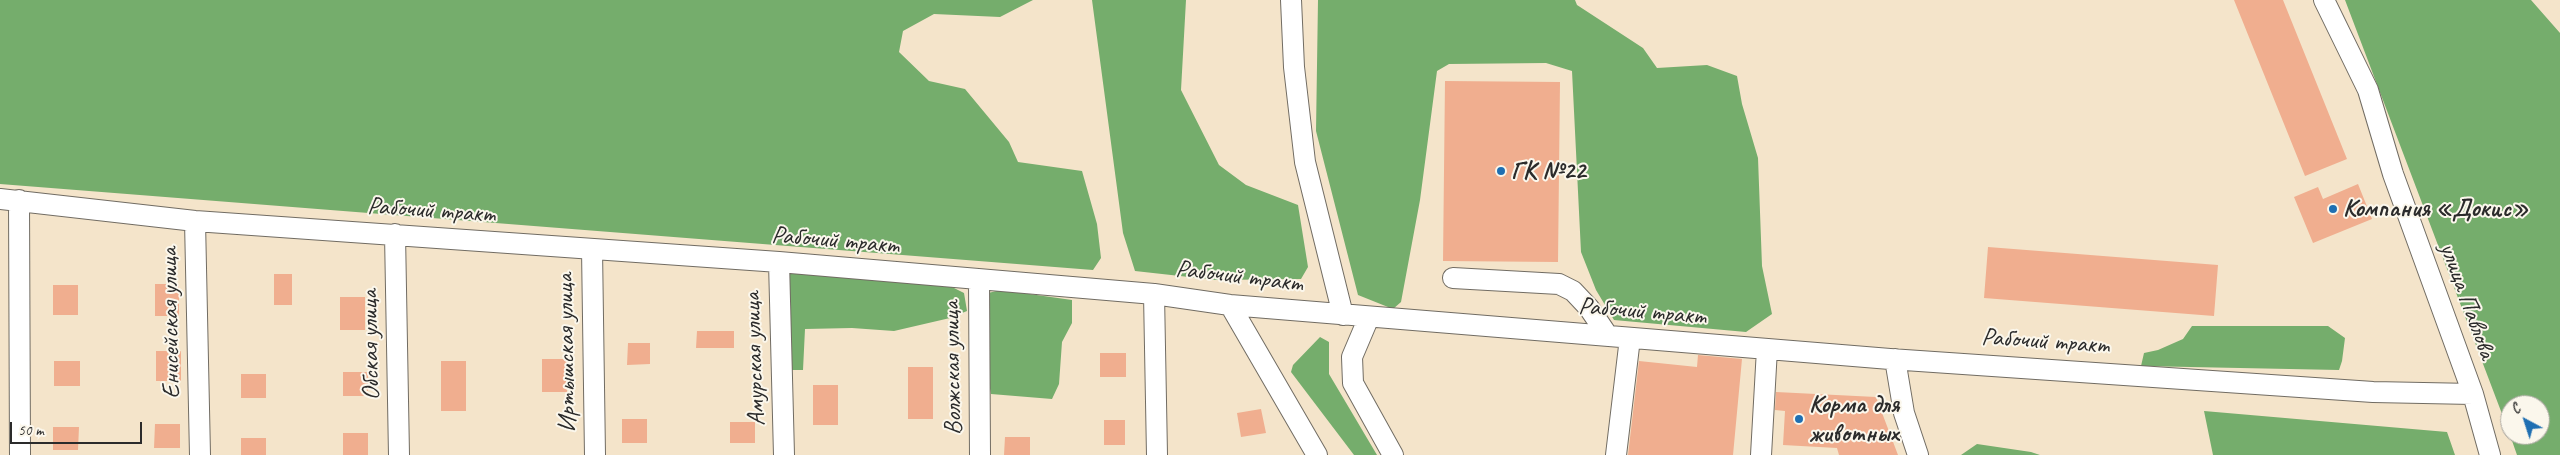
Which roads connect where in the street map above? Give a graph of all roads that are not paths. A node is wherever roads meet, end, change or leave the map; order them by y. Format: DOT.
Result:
graph roads {
  1 [pos="1291,0"];
  2 [pos="2324,0"];
  3 [pos="10,200"];
  4 [pos="195,221"];
  5 [pos="395,234"];
  6 [pos="592,249"];
  7 [pos="778,262"];
  8 [pos="1453,278"];
  9 [pos="979,280"];
  10 [pos="1154,294"];
  11 [pos="1230,306"];
  12 [pos="1343,315"];
  13 [pos="1369,317"];
  14 [pos="1608,336"];
  15 [pos="1630,338"];
  16 [pos="1766,349"];
  17 [pos="1895,359"];
  18 [pos="2473,394"];
  19 [pos="20,455"];
  20 [pos="200,455"];
  21 [pos="399,455"];
  22 [pos="595,455"];
  23 [pos="784,455"];
  24 [pos="980,455"];
  25 [pos="1157,455"];
  26 [pos="1317,455"];
  27 [pos="1393,455"];
  28 [pos="1616,455"];
  29 [pos="1761,455"];
  30 [pos="1918,455"];
  31 [pos="2490,455"];
  1 -- 12 [label="street"];
  2 -- 18 [label="street, улица Павлова"];
  3 -- 4 [label="street, Рабочий тракт"];
  3 -- 19 [label="street"];
  4 -- 5 [label="street, Рабочий тракт"];
  4 -- 20 [label="street, Енисейская улица"];
  5 -- 6 [label="street, Рабочий тракт"];
  5 -- 21 [label="street, Обская улица"];
  6 -- 7 [label="street, Рабочий тракт"];
  6 -- 22 [label="street, Иртышская улица"];
  7 -- 9 [label="street, Рабочий тракт"];
  7 -- 23 [label="street, Амурская улица"];
  8 -- 14 [label="street"];
  9 -- 10 [label="street, Рабочий тракт"];
  9 -- 24 [label="street, Волжская улица"];
  10 -- 11 [label="street, Рабочий тракт"];
  10 -- 25 [label="street"];
  11 -- 12 [label="street, Рабочий тракт"];
  11 -- 26 [label="street"];
  12 -- 13 [label="street, Рабочий тракт"];
  13 -- 14 [label="street, Рабочий тракт"];
  13 -- 27 [label="street"];
  14 -- 15 [label="street, Рабочий тракт"];
  15 -- 16 [label="street, Рабочий тракт"];
  15 -- 28 [label="street"];
  16 -- 17 [label="street, Рабочий тракт"];
  16 -- 29 [label="street"];
  17 -- 18 [label="street, Рабочий тракт"];
  17 -- 30 [label="street"];
  18 -- 31 [label="street, улица Павлова"];
}
